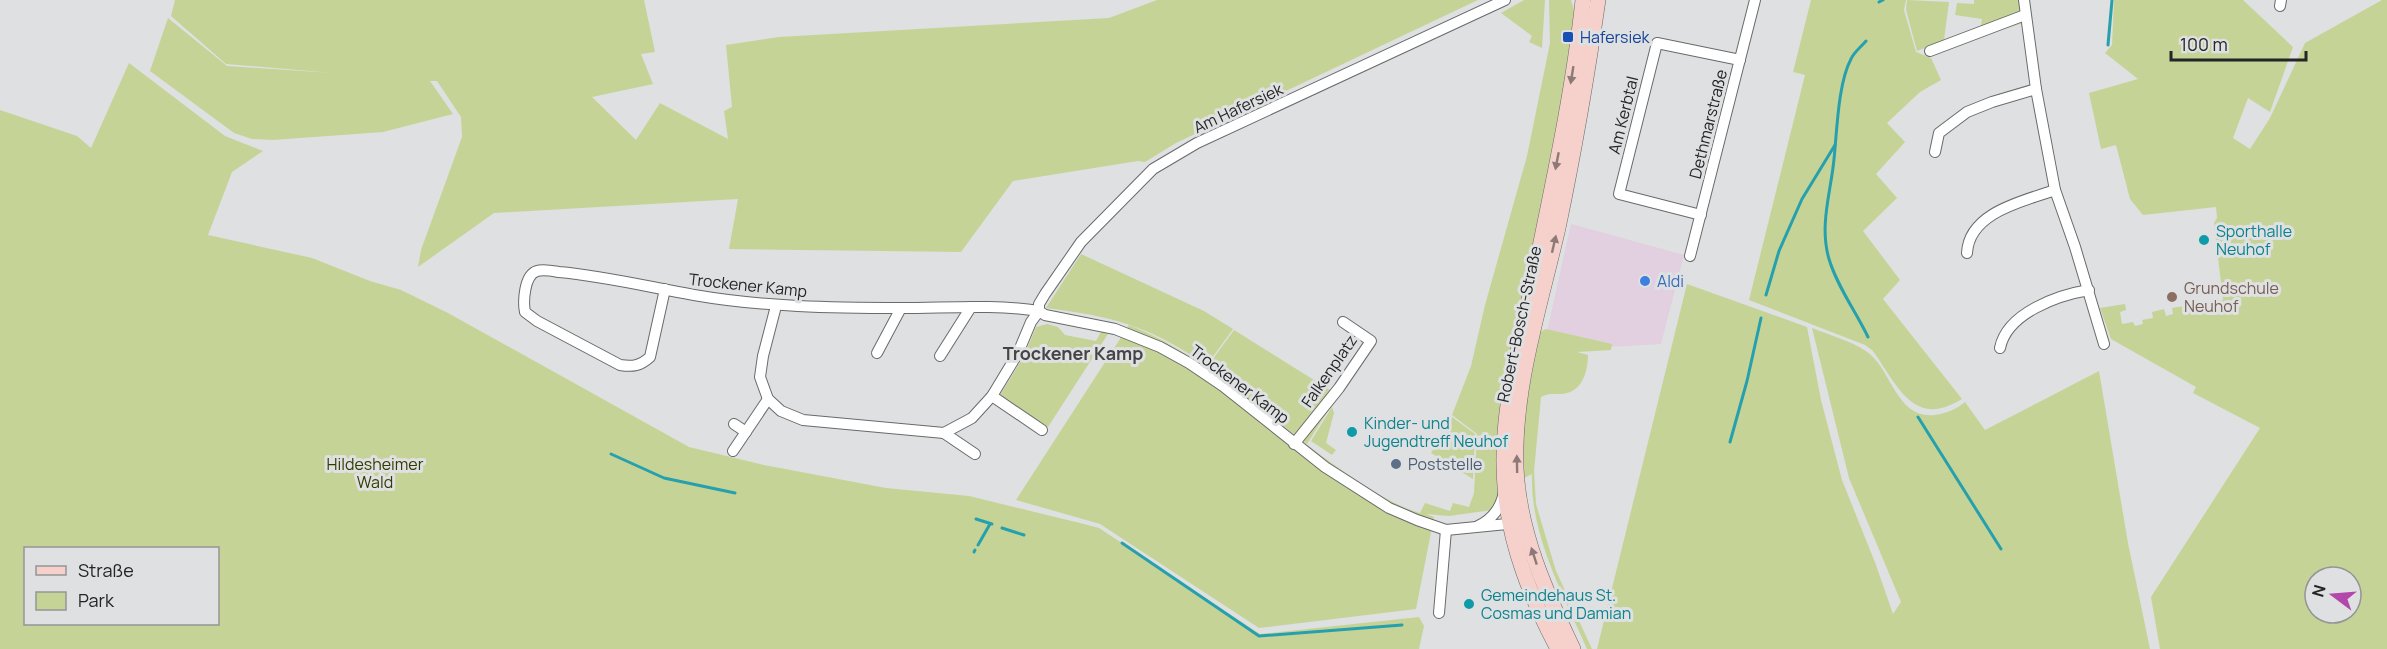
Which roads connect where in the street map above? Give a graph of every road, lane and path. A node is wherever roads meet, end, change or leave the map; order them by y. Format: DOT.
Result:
graph roads {
  1 [pos="1505,0"];
  2 [pos="1576,0"];
  3 [pos="1598,0"];
  4 [pos="1755,0"];
  5 [pos="2024,0"];
  6 [pos="1582,8"];
  7 [pos="2025,15"];
  8 [pos="1930,51"];
  9 [pos="1740,60"];
  10 [pos="2036,89"];
  11 [pos="1935,152"];
  12 [pos="2055,190"];
  13 [pos="1701,215"];
  14 [pos="1967,252"];
  15 [pos="1690,256"];
  16 [pos="665,289"];
  17 [pos="2089,290"];
  18 [pos="776,306"];
  19 [pos="901,308"];
  20 [pos="970,308"];
  21 [pos="1039,311"];
  22 [pos="1344,322"];
  23 [pos="2104,344"];
  24 [pos="2000,348"];
  25 [pos="878,353"];
  26 [pos="939,356"];
  27 [pos="992,396"];
  28 [pos="768,399"];
  29 [pos="734,424"];
  30 [pos="1042,430"];
  31 [pos="746,432"];
  32 [pos="944,433"];
  33 [pos="1294,444"];
  34 [pos="733,451"];
  35 [pos="975,454"];
  36 [pos="1505,487"];
  37 [pos="1517,523"];
  38 [pos="1473,528"];
  39 [pos="1446,530"];
  40 [pos="1439,613"];
  41 [pos="1558,649"];
  42 [pos="1573,649"];
  1 -- 21 [label="street, Am Hafersiek"];
  2 -- 6 [label="street"];
  37 -- 3 [label="main road, Robert-Bosch-Straße, one-way"];
  4 -- 9 [label="street, Dethmarstraße"];
  5 -- 7 [label="street"];
  6 -- 36 [label="main road, Robert-Bosch-Straße, one-way"];
  7 -- 8 [label="street"];
  7 -- 10 [label="street"];
  9 -- 13 [label="street, Dethmarstraße"];
  9 -- 13 [label="street, Am Kerbtal"];
  10 -- 11 [label="street"];
  10 -- 12 [label="street"];
  12 -- 14 [label="street"];
  12 -- 17 [label="street"];
  13 -- 15 [label="street, Dethmarstraße"];
  16 -- 16 [label="street, Trockener Kamp"];
  16 -- 18 [label="street, Trockener Kamp"];
  17 -- 23 [label="street"];
  17 -- 24 [label="street"];
  18 -- 19 [label="street, Trockener Kamp"];
  18 -- 28 [label="street"];
  19 -- 20 [label="street, Trockener Kamp"];
  19 -- 25 [label="street"];
  20 -- 21 [label="street, Trockener Kamp"];
  20 -- 26 [label="street"];
  21 -- 27 [label="street, Am Hafersiek"];
  21 -- 33 [label="street, Trockener Kamp"];
  22 -- 33 [label="street, Falkenplatz"];
  27 -- 30 [label="street"];
  27 -- 32 [label="street, Am Hafersiek"];
  28 -- 31 [label="street"];
  28 -- 32 [label="street"];
  29 -- 31 [label="street"];
  31 -- 34 [label="street"];
  32 -- 35 [label="street"];
  33 -- 39 [label="street, Trockener Kamp"];
  36 -- 37 [label="main road, Robert-Bosch-Straße"];
  36 -- 38 [label="street"];
  37 -- 38 [label="street, Trockener Kamp"];
  37 -- 41 [label="main road, Robert-Bosch-Straße"];
  42 -- 37 [label="main road, Robert-Bosch-Straße, one-way"];
  38 -- 39 [label="street, Trockener Kamp"];
  39 -- 40 [label="street"];
}
